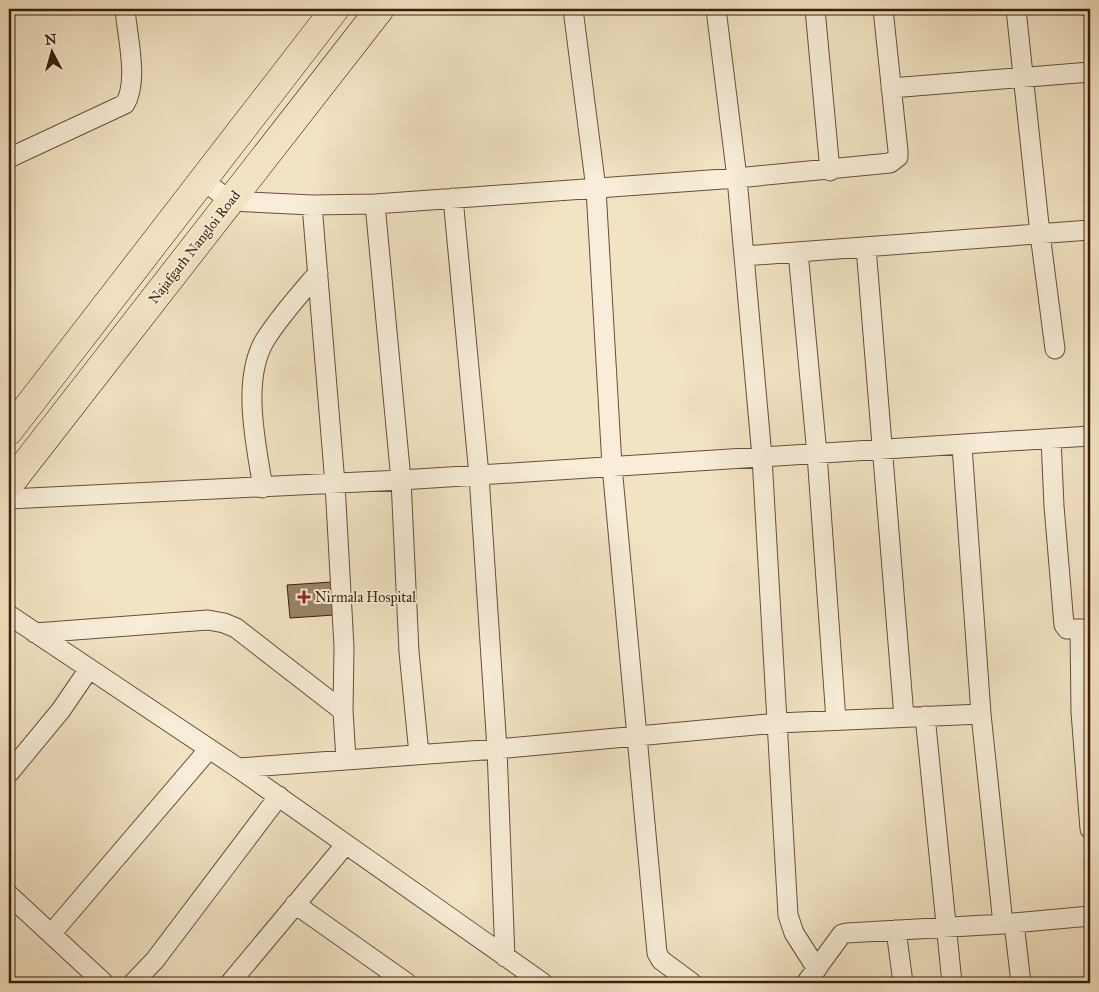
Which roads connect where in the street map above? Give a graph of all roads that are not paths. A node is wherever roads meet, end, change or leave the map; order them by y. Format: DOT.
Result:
graph roads {
  1 [pos="124,9"];
  2 [pos="335,9"];
  3 [pos="380,9"];
  4 [pos="573,9"];
  5 [pos="716,9"];
  6 [pos="815,9"];
  7 [pos="883,9"];
  8 [pos="1016,9"];
  9 [pos="1090,72"];
  10 [pos="1023,77"];
  11 [pos="891,88"];
  12 [pos="9,158"];
  13 [pos="830,171"];
  14 [pos="737,178"];
  15 [pos="203,180"];
  16 [pos="596,189"];
  17 [pos="453,198"];
  18 [pos="230,201"];
  19 [pos="375,204"];
  20 [pos="312,205"];
  21 [pos="1090,230"];
  22 [pos="1040,234"];
  23 [pos="866,247"];
  24 [pos="798,252"];
  25 [pos="744,256"];
  26 [pos="318,273"];
  27 [pos="1055,349"];
  28 [pos="9,431"];
  29 [pos="1090,436"];
  30 [pos="1051,439"];
  31 [pos="962,446"];
  32 [pos="883,450"];
  33 [pos="817,454"];
  34 [pos="762,457"];
  35 [pos="612,466"];
  36 [pos="479,475"];
  37 [pos="401,480"];
  38 [pos="335,484"];
  39 [pos="9,486"];
  40 [pos="263,488"];
  41 [pos="9,499"];
  42 [pos="9,615"];
  43 [pos="1085,630"];
  44 [pos="35,633"];
  45 [pos="89,669"];
  46 [pos="343,711"];
  47 [pos="981,714"];
  48 [pos="925,716"];
  49 [pos="904,717"];
  50 [pos="836,720"];
  51 [pos="778,722"];
  52 [pos="636,736"];
  53 [pos="209,749"];
  54 [pos="497,749"];
  55 [pos="419,754"];
  56 [pos="346,760"];
  57 [pos="238,768"];
  58 [pos="9,773"];
  59 [pos="279,796"];
  60 [pos="1090,829"];
  61 [pos="346,844"];
  62 [pos="9,895"];
  63 [pos="295,904"];
  64 [pos="1090,916"];
  65 [pos="1009,924"];
  66 [pos="946,927"];
  67 [pos="896,930"];
  68 [pos="52,934"];
  69 [pos="505,957"];
  70 [pos="811,976"];
  71 [pos="240,980"];
  72 [pos="104,983"];
  73 [pos="133,983"];
  74 [pos="406,983"];
  75 [pos="543,983"];
  76 [pos="692,983"];
  77 [pos="904,983"];
  78 [pos="952,983"];
  79 [pos="1022,983"];
  1 -- 12 [label="street"];
  2 -- 15 [label="main road"];
  3 -- 18 [label="main road, Najafgarh Nangloi Road"];
  4 -- 16 [label="street"];
  5 -- 14 [label="street"];
  6 -- 13 [label="street"];
  7 -- 11 [label="street"];
  8 -- 10 [label="street"];
  9 -- 10 [label="street"];
  10 -- 11 [label="street"];
  10 -- 22 [label="street"];
  11 -- 13 [label="street"];
  13 -- 14 [label="street"];
  14 -- 16 [label="street"];
  14 -- 25 [label="street"];
  15 -- 18 [label="street"];
  15 -- 28 [label="main road"];
  16 -- 17 [label="street"];
  16 -- 35 [label="street"];
  17 -- 19 [label="street"];
  17 -- 36 [label="street"];
  18 -- 20 [label="street"];
  18 -- 39 [label="main road, Najafgarh Nangloi Road"];
  19 -- 20 [label="street"];
  19 -- 37 [label="street"];
  20 -- 26 [label="street"];
  21 -- 22 [label="street"];
  22 -- 23 [label="street"];
  22 -- 27 [label="street"];
  23 -- 24 [label="street"];
  23 -- 32 [label="street"];
  24 -- 25 [label="street"];
  24 -- 33 [label="street"];
  25 -- 34 [label="street"];
  26 -- 38 [label="street"];
  26 -- 40 [label="street"];
  29 -- 30 [label="street"];
  30 -- 31 [label="street"];
  30 -- 43 [label="street"];
  31 -- 32 [label="street"];
  31 -- 47 [label="street"];
  32 -- 33 [label="street"];
  32 -- 49 [label="street"];
  33 -- 34 [label="street"];
  33 -- 50 [label="street"];
  34 -- 35 [label="street"];
  34 -- 51 [label="street"];
  35 -- 36 [label="street"];
  35 -- 52 [label="street"];
  36 -- 37 [label="street"];
  36 -- 54 [label="street"];
  37 -- 38 [label="street"];
  37 -- 55 [label="street"];
  38 -- 40 [label="street"];
  38 -- 46 [label="street"];
  40 -- 41 [label="street"];
  42 -- 44 [label="street"];
  43 -- 60 [label="street"];
  44 -- 45 [label="street"];
  44 -- 46 [label="street"];
  45 -- 53 [label="street"];
  45 -- 58 [label="street"];
  46 -- 56 [label="street"];
  47 -- 48 [label="street"];
  47 -- 65 [label="street"];
  48 -- 49 [label="street"];
  48 -- 66 [label="street"];
  49 -- 50 [label="street"];
  50 -- 51 [label="street"];
  51 -- 52 [label="street"];
  51 -- 70 [label="street"];
  52 -- 54 [label="street"];
  52 -- 76 [label="street"];
  53 -- 57 [label="street"];
  53 -- 68 [label="street"];
  54 -- 55 [label="street"];
  54 -- 69 [label="street"];
  55 -- 56 [label="street"];
  56 -- 57 [label="street"];
  57 -- 59 [label="street"];
  59 -- 61 [label="street"];
  59 -- 73 [label="street"];
  61 -- 63 [label="street"];
  61 -- 69 [label="street"];
  62 -- 68 [label="street"];
  63 -- 71 [label="street"];
  63 -- 74 [label="street"];
  64 -- 65 [label="street"];
  65 -- 66 [label="street"];
  65 -- 79 [label="street"];
  66 -- 67 [label="street"];
  66 -- 78 [label="street"];
  67 -- 70 [label="street"];
  67 -- 77 [label="street"];
  68 -- 72 [label="street"];
  69 -- 75 [label="street"];
}
